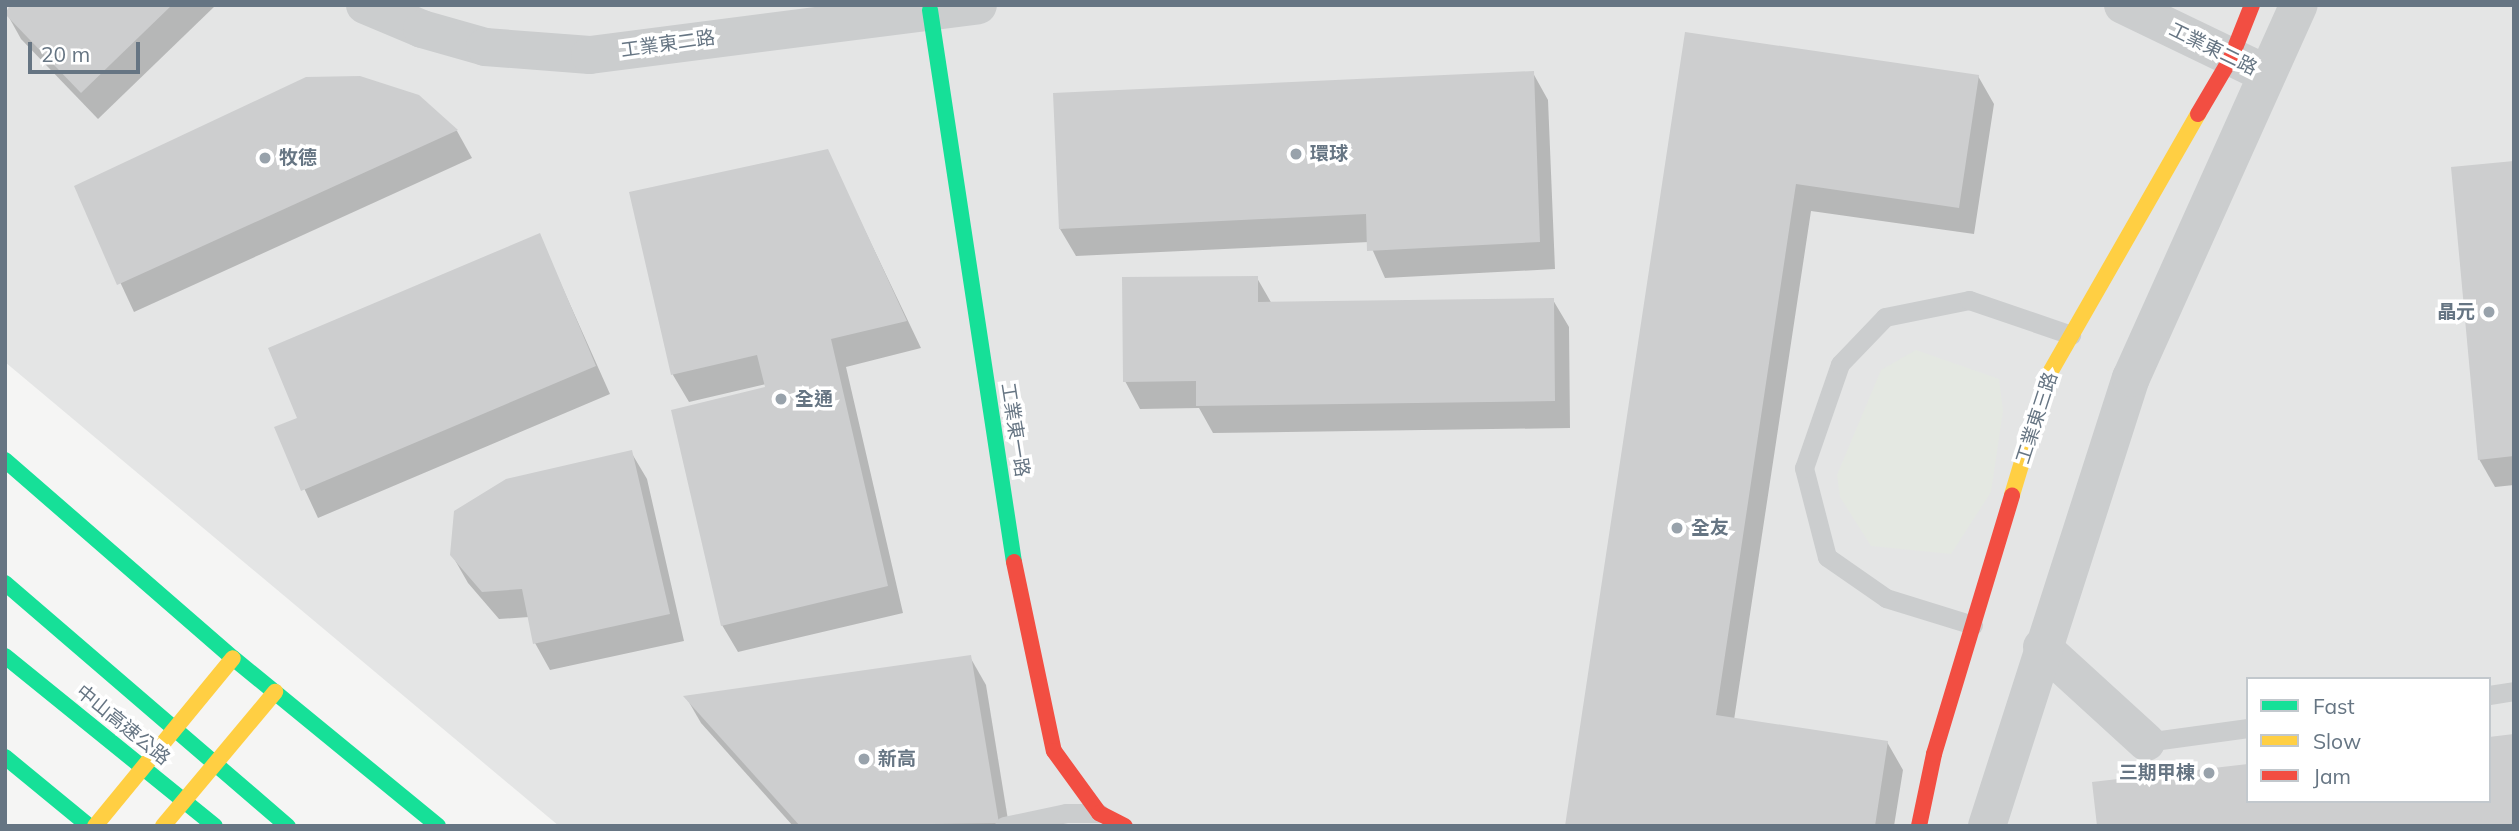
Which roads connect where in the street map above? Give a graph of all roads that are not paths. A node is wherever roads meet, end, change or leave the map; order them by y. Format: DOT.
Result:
graph roads {
  1 [pos="365,5"];
  2 [pos="978,5"];
  3 [pos="2123,5"];
  4 [pos="2252,5"];
  5 [pos="2299,5"];
  6 [pos="930,10"];
  7 [pos="2231,58"];
  8 [pos="2265,74"];
  9 [pos="2071,335"];
  10 [pos="5,460"];
  11 [pos="5,583"];
  12 [pos="1973,625"];
  13 [pos="2042,648"];
  14 [pos="5,656"];
  15 [pos="233,658"];
  16 [pos="2514,691"];
  17 [pos="275,692"];
  18 [pos="2491,695"];
  19 [pos="2246,728"];
  20 [pos="2146,742"];
  21 [pos="5,757"];
  22 [pos="1099,813"];
  23 [pos="89,826"];
  24 [pos="95,826"];
  25 [pos="163,826"];
  26 [pos="215,826"];
  27 [pos="288,826"];
  28 [pos="438,826"];
  29 [pos="1004,826"];
  30 [pos="1125,826"];
  31 [pos="1919,826"];
  32 [pos="1987,826"];
  1 -- 6 [label="street, 工業東二路"];
  2 -- 6 [label="street, 工業東二路"];
  3 -- 7 [label="street, 工業東二路"];
  4 -- 7 [label="main road, 工業東三路"];
  5 -- 8 [label="street"];
  6 -- 22 [label="main road, 工業東一路"];
  7 -- 8 [label="street, 工業東二路"];
  7 -- 9 [label="main road, 工業東三路"];
  8 -- 13 [label="street"];
  9 -- 12 [label="main road, 工業東三路"];
  9 -- 12 [label="lane"];
  10 -- 15 [label="main road"];
  11 -- 27 [label="main road"];
  12 -- 31 [label="main road, 工業東三路"];
  13 -- 20 [label="street"];
  13 -- 32 [label="street"];
  14 -- 26 [label="main road, 中山高速公路"];
  15 -- 17 [label="main road"];
  15 -- 24 [label="main road"];
  16 -- 18 [label="lane"];
  17 -- 25 [label="main road"];
  17 -- 28 [label="main road"];
  19 -- 20 [label="lane"];
  21 -- 23 [label="main road"];
  22 -- 29 [label="lane"];
  22 -- 30 [label="main road, 工業東一路"];
}
